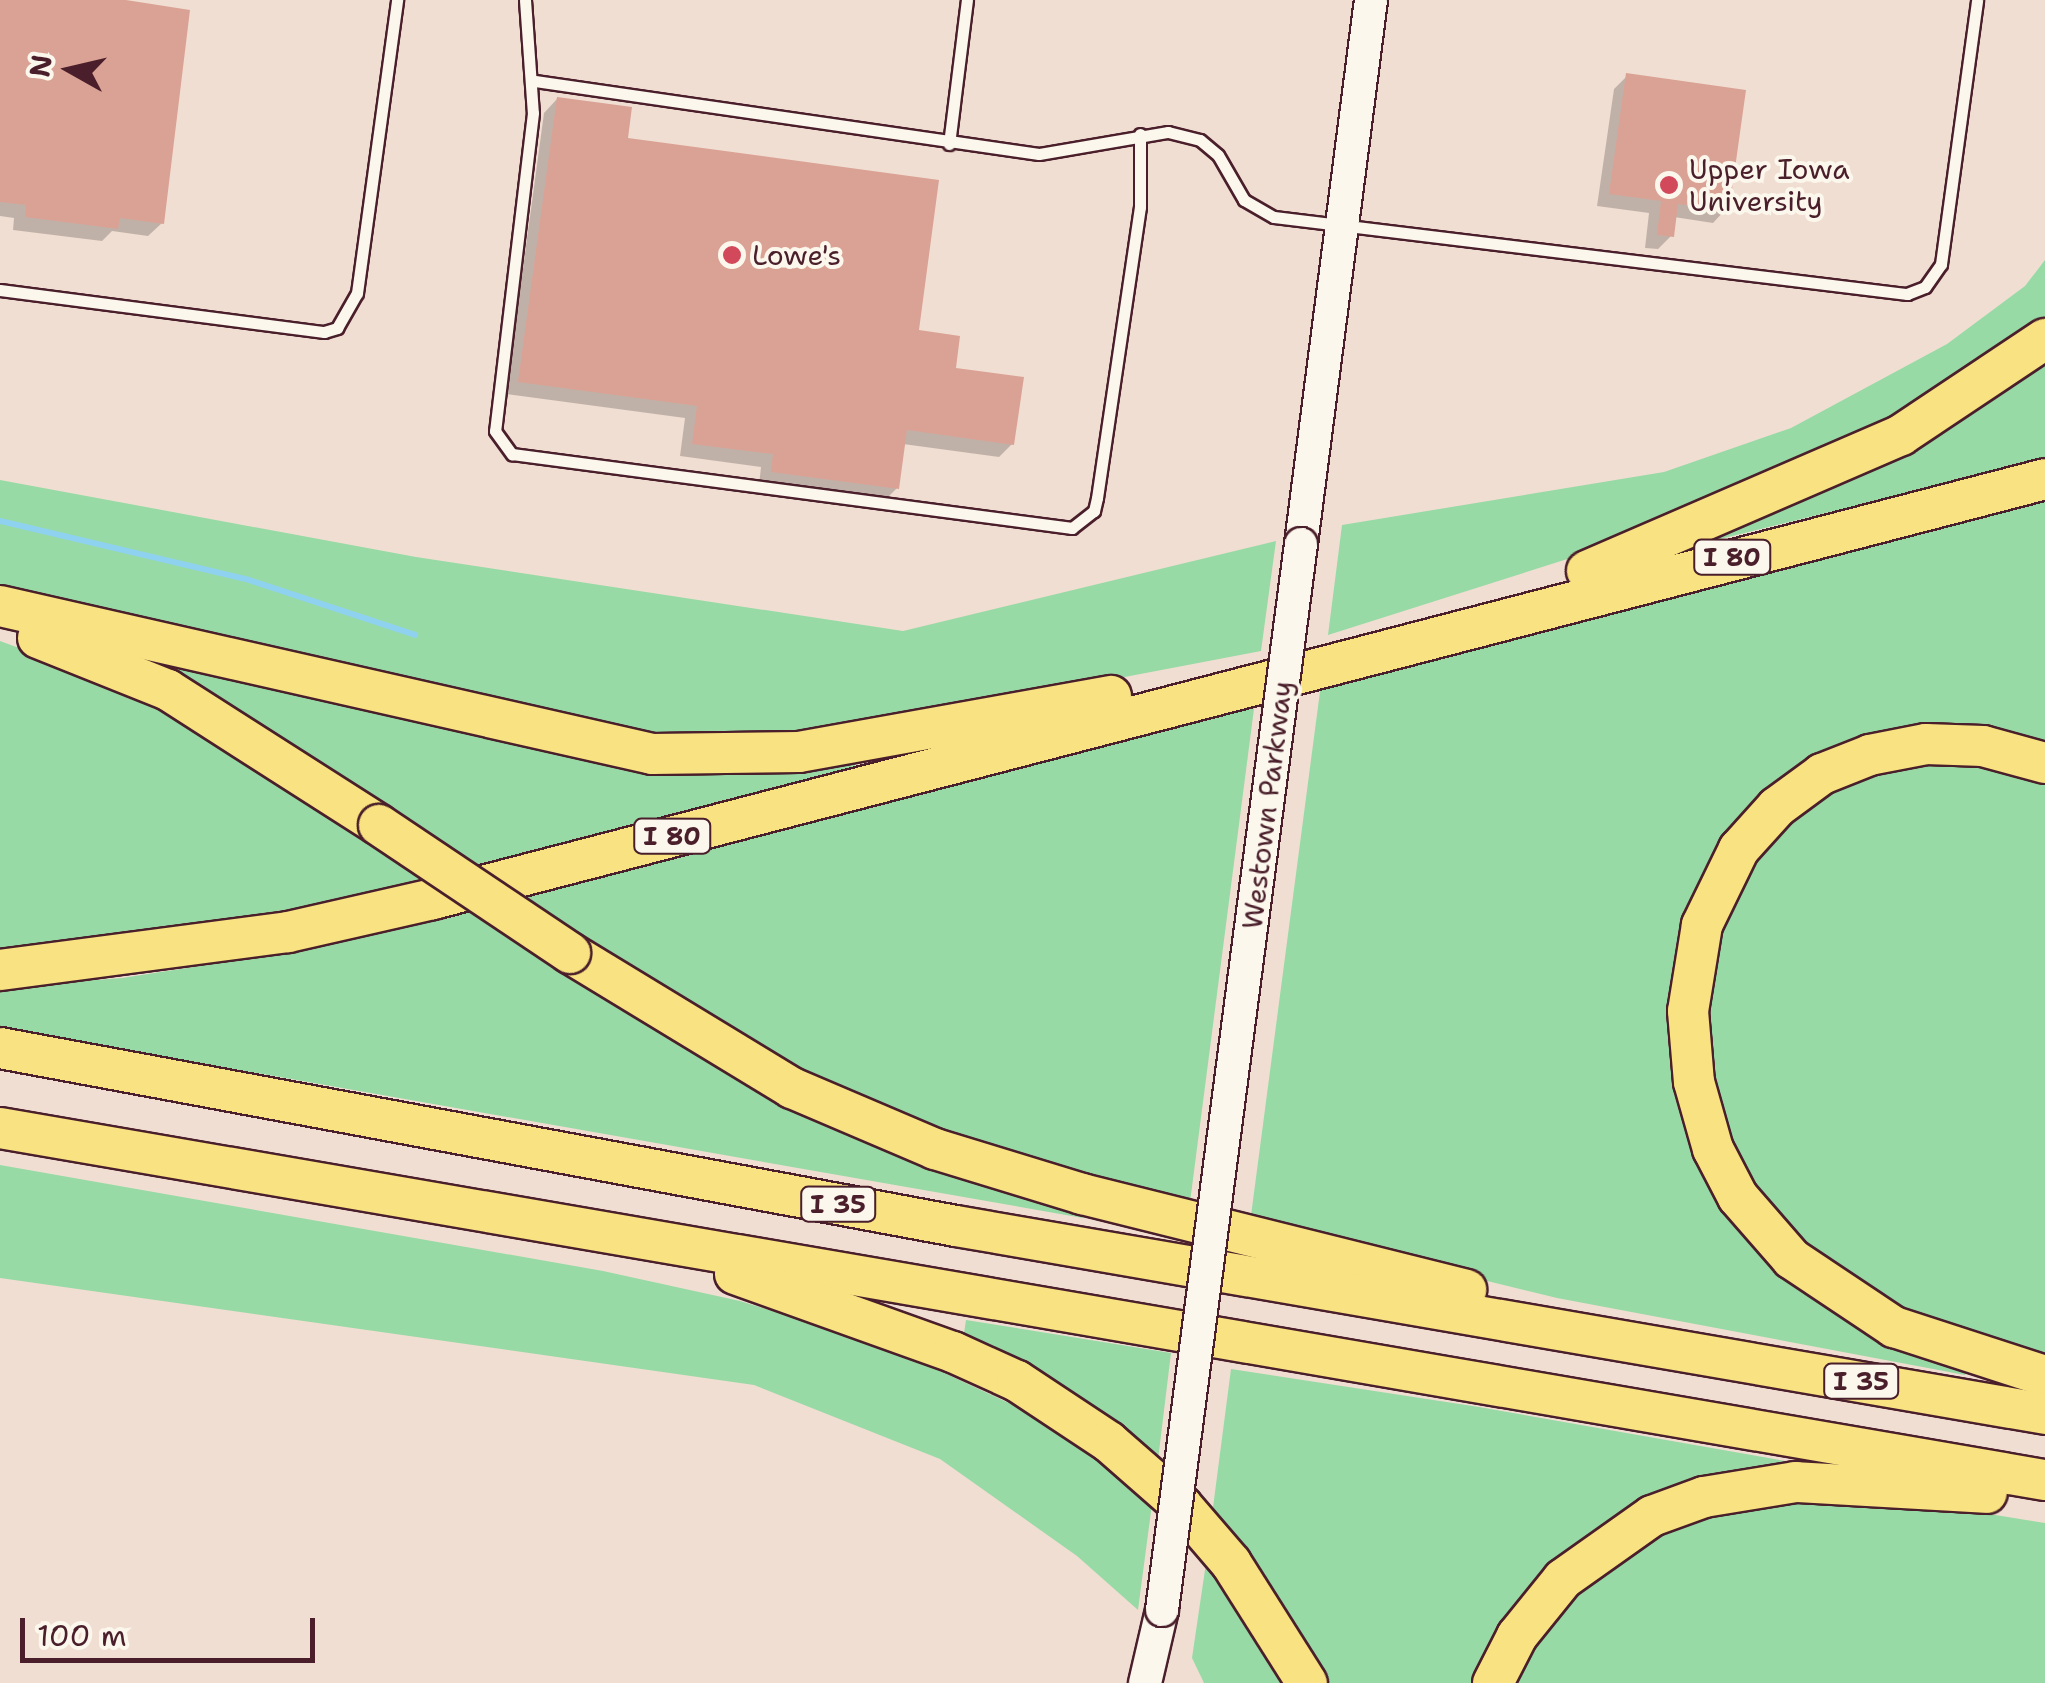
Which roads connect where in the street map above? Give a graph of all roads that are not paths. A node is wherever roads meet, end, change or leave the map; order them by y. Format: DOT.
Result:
graph roads {
  1 [pos="396,0"];
  2 [pos="525,0"];
  3 [pos="968,0"];
  4 [pos="1371,0"];
  5 [pos="1978,0"];
  6 [pos="535,81"];
  7 [pos="1140,134"];
  8 [pos="949,144"];
  9 [pos="1342,225"];
  10 [pos="0,290"];
  11 [pos="2045,339"];
  12 [pos="2045,478"];
  13 [pos="0,606"];
  14 [pos="0,625"];
  15 [pos="1420,639"];
  16 [pos="1337,662"];
  17 [pos="2045,763"];
  18 [pos="0,970"];
  19 [pos="0,1048"];
  20 [pos="0,1128"];
  21 [pos="513,1215"];
  22 [pos="1677,1348"];
  23 [pos="2045,1376"];
  24 [pos="2045,1414"];
  25 [pos="2045,1480"];
  26 [pos="2045,1497"];
  27 [pos="1162,1610"];
  28 [pos="1145,1683"];
  29 [pos="1163,1683"];
  30 [pos="1306,1683"];
  31 [pos="1492,1683"];
  1 -- 10 [label="lane"];
  2 -- 6 [label="lane"];
  3 -- 8 [label="lane"];
  4 -- 9 [label="street, Westown Parkway"];
  5 -- 9 [label="lane"];
  6 -- 7 [label="lane"];
  6 -- 8 [label="lane"];
  7 -- 8 [label="lane"];
  7 -- 9 [label="lane"];
  9 -- 27 [label="street, Westown Parkway, bridge"];
  11 -- 15 [label="highway"];
  12 -- 15 [label="highway, I 80"];
  13 -- 16 [label="highway"];
  14 -- 22 [label="highway, bridge"];
  15 -- 16 [label="highway, I 80"];
  16 -- 18 [label="highway, I 80"];
  17 -- 23 [label="highway"];
  19 -- 22 [label="highway, I 35"];
  20 -- 21 [label="highway"];
  21 -- 25 [label="highway, I 35"];
  21 -- 30 [label="highway"];
  22 -- 24 [label="highway, I 35"];
  26 -- 31 [label="highway"];
  27 -- 28 [label="street, Westown Parkway"];
  27 -- 29 [label="street, Westown Parkway"];
}
